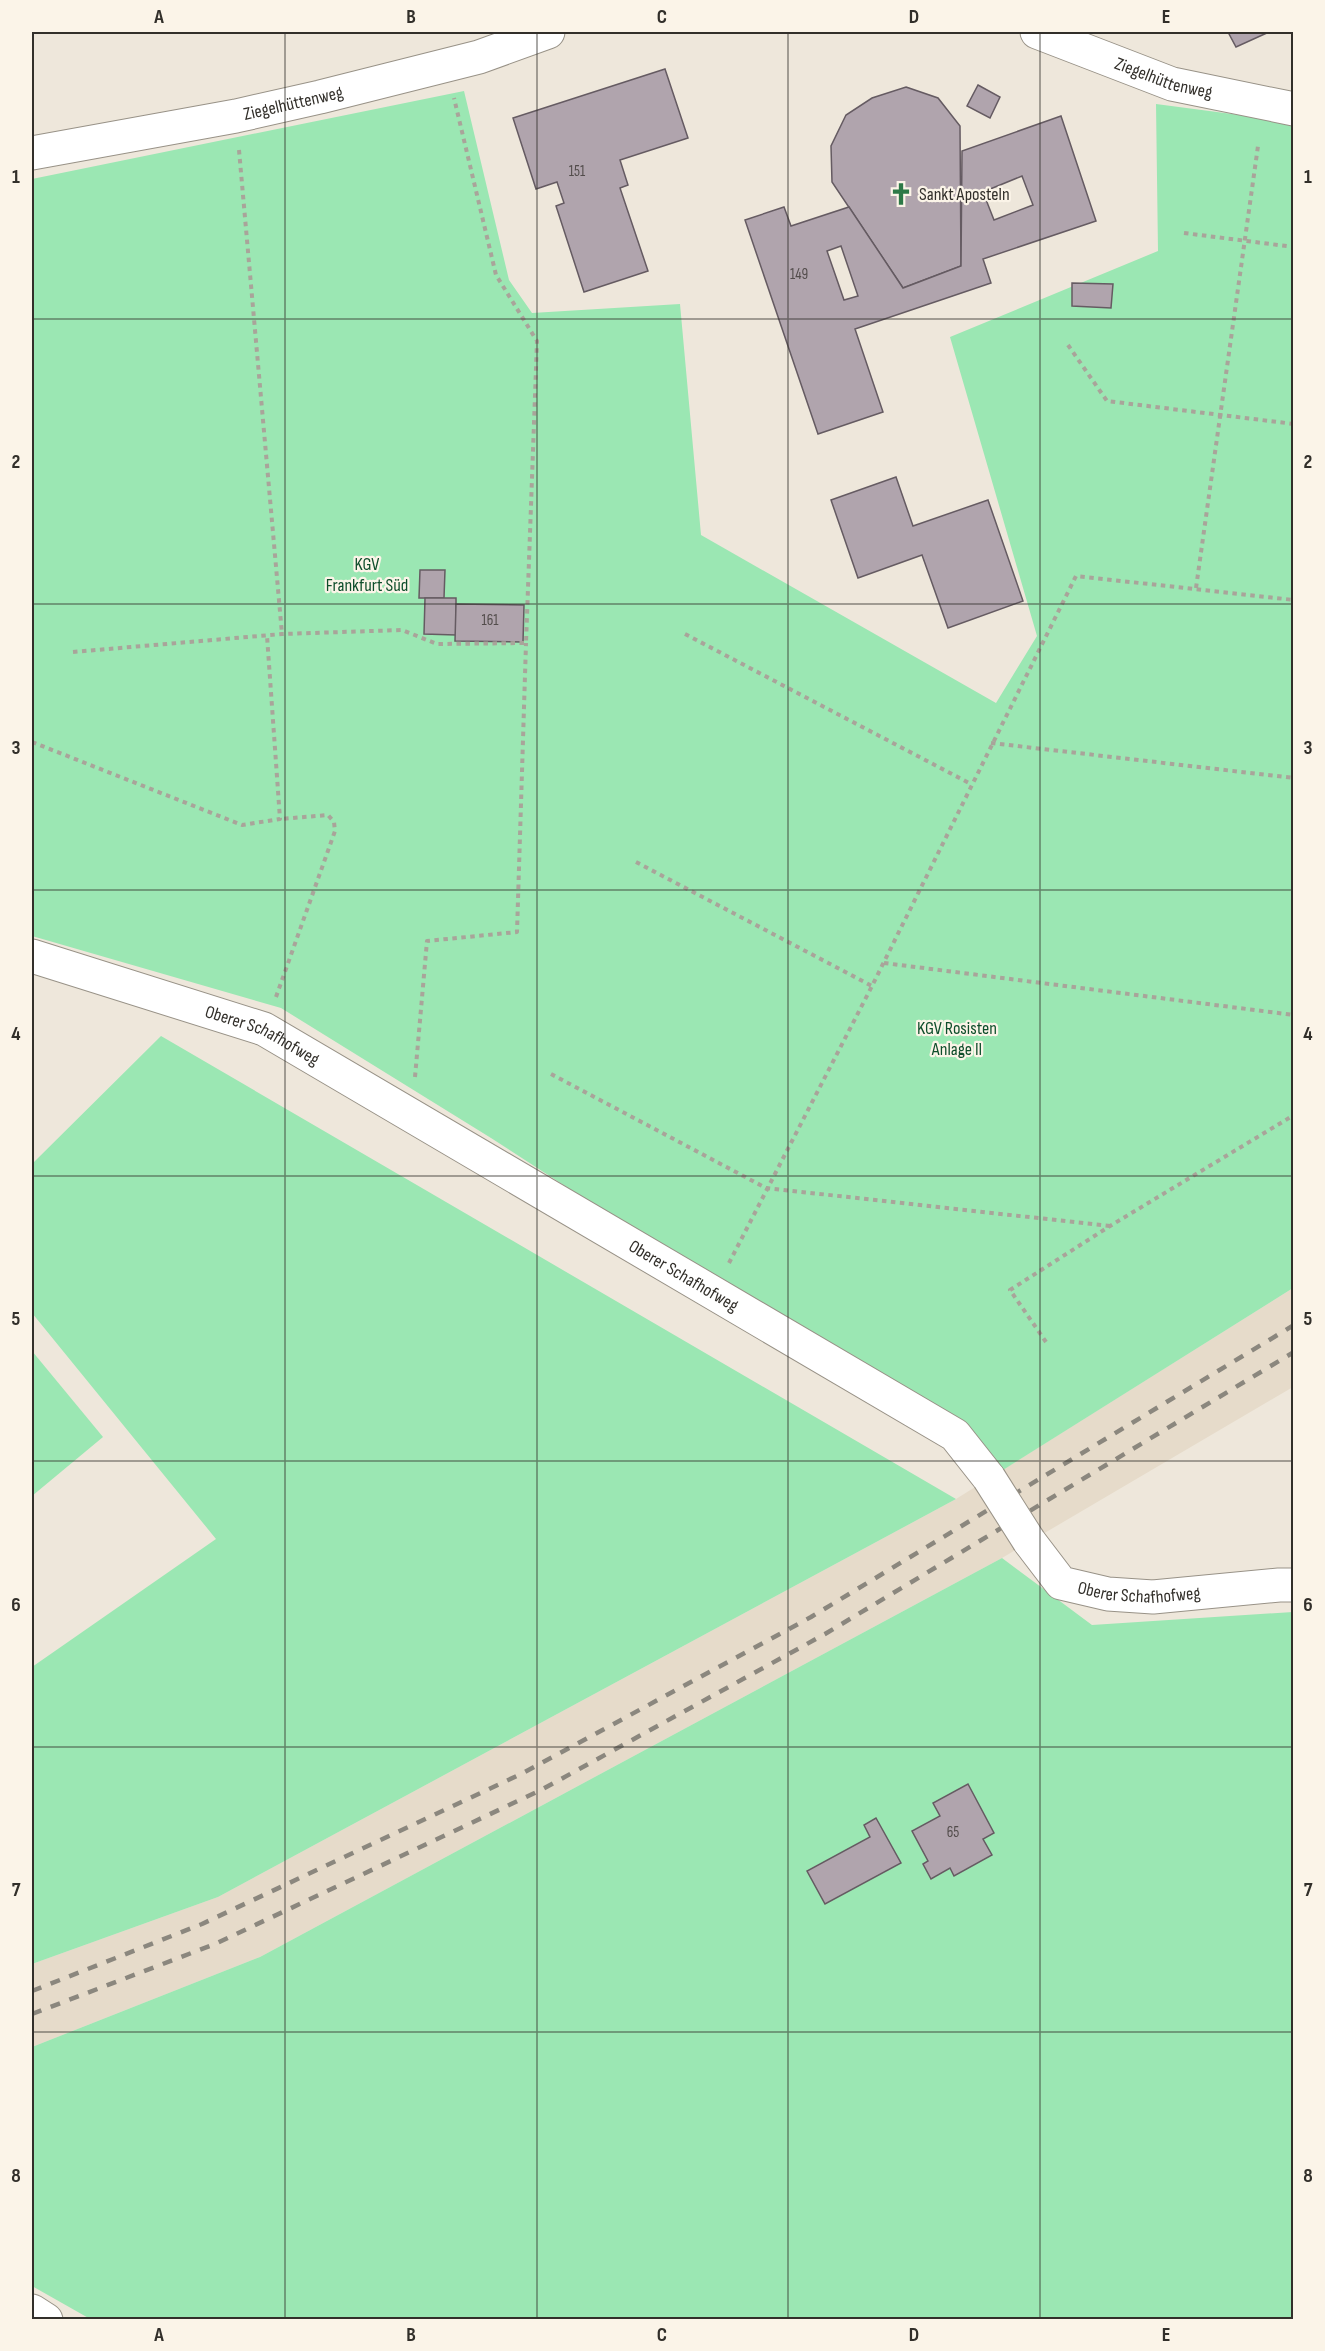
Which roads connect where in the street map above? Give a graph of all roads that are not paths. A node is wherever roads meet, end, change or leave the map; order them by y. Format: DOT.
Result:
graph roads {
  1 [pos="548,32"];
  2 [pos="1037,32"];
  3 [pos="1293,109"];
  4 [pos="32,153"];
  5 [pos="32,956"];
  6 [pos="1293,1586"];
  7 [pos="32,2311"];
  8 [pos="46,2319"];
  1 -- 4 [label="street, Ziegelhüttenweg"];
  2 -- 3 [label="street, Ziegelhüttenweg"];
  5 -- 6 [label="street, Oberer Schafhofweg, bridge"];
  7 -- 8 [label="street"];
}
